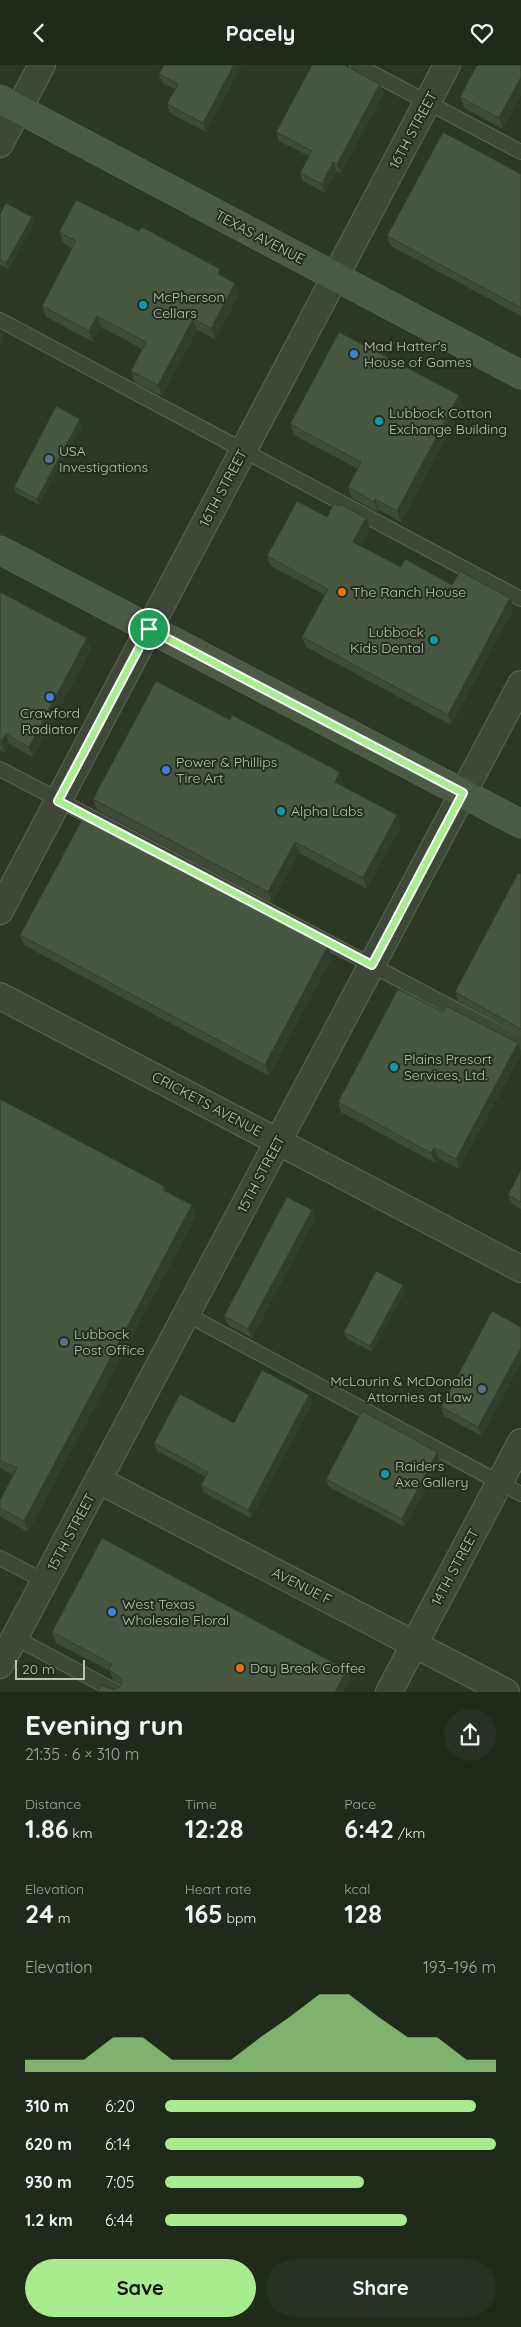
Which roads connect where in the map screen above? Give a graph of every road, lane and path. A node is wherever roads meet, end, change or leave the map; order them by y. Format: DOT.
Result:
graph roads {
  1 [pos="42,65"];
  2 [pos="357,65"];
  3 [pos="447,65"];
  4 [pos="427,102"];
  5 [pos="9,104"];
  6 [pos="0,144"];
  7 [pos="521,152"];
  8 [pos="335,276"];
  9 [pos="0,321"];
  10 [pos="521,375"];
  11 [pos="243,451"];
  12 [pos="0,550"];
  13 [pos="521,599"];
  14 [pos="149,629"];
  15 [pos="521,684"];
  16 [pos="0,769"];
  17 [pos="463,793"];
  18 [pos="58,801"];
  19 [pos="521,824"];
  20 [pos="0,911"];
  21 [pos="372,965"];
  22 [pos="0,995"];
  23 [pos="521,1044"];
  24 [pos="278,1141"];
  25 [pos="521,1269"];
  26 [pos="186,1314"];
  27 [pos="521,1442"];
  28 [pos="98,1480"];
  29 [pos="510,1488"];
  30 [pos="0,1558"];
  31 [pos="44,1581"];
  32 [pos="14,1637"];
  33 [pos="415,1644"];
  34 [pos="0,1665"];
  35 [pos="117,1692"];
  36 [pos="389,1692"];
  37 [pos="506,1692"];
  1 -- 5 [label="street"];
  2 -- 4 [label="lane"];
  3 -- 4 [label="street, 16TH STREET"];
  4 -- 7 [label="lane"];
  4 -- 8 [label="street, 16TH STREET"];
  5 -- 6 [label="street"];
  5 -- 8 [label="main road, TEXAS AVENUE"];
  8 -- 10 [label="main road, TEXAS AVENUE"];
  8 -- 11 [label="street, 16TH STREET"];
  9 -- 11 [label="lane"];
  11 -- 13 [label="lane"];
  11 -- 14 [label="street, 16TH STREET"];
  12 -- 14 [label="main road"];
  14 -- 17 [label="main road"];
  14 -- 18 [label="street, 16TH STREET"];
  15 -- 17 [label="street, 15TH STREET"];
  16 -- 18 [label="lane"];
  17 -- 19 [label="main road"];
  17 -- 21 [label="street, 15TH STREET"];
  18 -- 20 [label="street, 16TH STREET"];
  18 -- 21 [label="lane"];
  21 -- 23 [label="lane"];
  21 -- 24 [label="street, 15TH STREET"];
  22 -- 24 [label="street, CRICKETS AVENUE"];
  24 -- 25 [label="street, CRICKETS AVENUE"];
  24 -- 26 [label="street, 15TH STREET"];
  26 -- 28 [label="street, 15TH STREET"];
  26 -- 29 [label="lane"];
  27 -- 29 [label="street, 14TH STREET"];
  28 -- 31 [label="street, 15TH STREET"];
  28 -- 33 [label="street, AVENUE F"];
  29 -- 33 [label="street, 14TH STREET"];
  30 -- 31 [label="lane"];
  31 -- 32 [label="street, 15TH STREET"];
  32 -- 34 [label="street, 15TH STREET"];
  32 -- 35 [label="lane"];
  33 -- 36 [label="street, 14TH STREET"];
  33 -- 37 [label="street, AVENUE F"];
}
